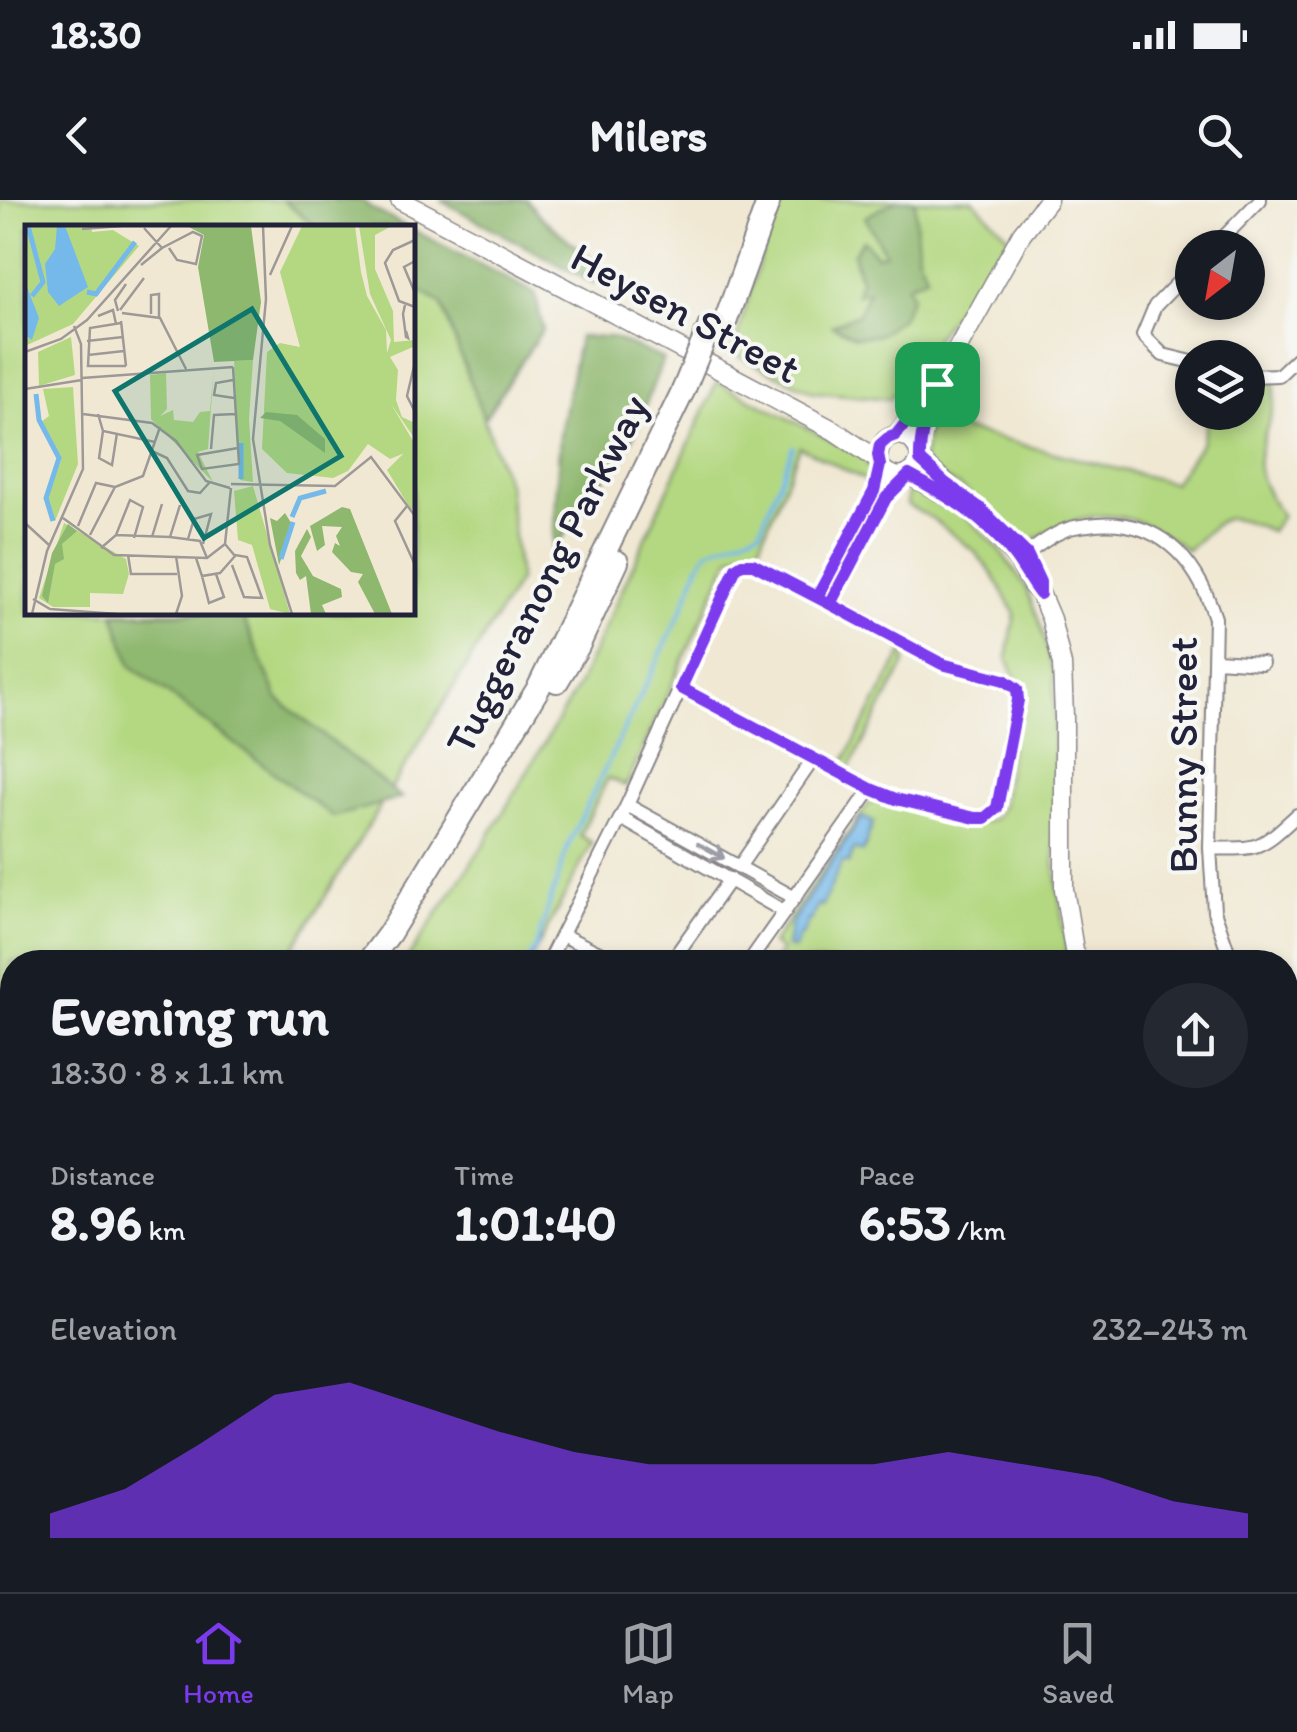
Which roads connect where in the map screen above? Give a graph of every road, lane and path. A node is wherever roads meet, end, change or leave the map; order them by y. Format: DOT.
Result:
graph roads {
  1 [pos="400,200"];
  2 [pos="752,200"];
  3 [pos="768,200"];
  4 [pos="1048,200"];
  5 [pos="1260,200"];
  6 [pos="1231,230"];
  7 [pos="1175,285"];
  8 [pos="717,325"];
  9 [pos="1175,358"];
  10 [pos="1297,358"];
  11 [pos="1265,375"];
  12 [pos="937,384"];
  13 [pos="689,393"];
  14 [pos="834,430"];
  15 [pos="892,437"];
  16 [pos="879,462"];
  17 [pos="914,465"];
  18 [pos="1022,557"];
  19 [pos="823,601"];
  20 [pos="1216,660"];
  21 [pos="1262,663"];
  22 [pos="681,688"];
  23 [pos="814,758"];
  24 [pos="871,789"];
  25 [pos="624,811"];
  26 [pos="1297,815"];
  27 [pos="1210,848"];
  28 [pos="739,867"];
  29 [pos="730,879"];
  30 [pos="794,898"];
  31 [pos="785,912"];
  32 [pos="562,935"];
  33 [pos="376,950"];
  34 [pos="395,950"];
  35 [pos="554,950"];
  36 [pos="593,950"];
  37 [pos="680,950"];
  38 [pos="758,950"];
  39 [pos="1074,950"];
  40 [pos="1228,950"];
  1 -- 14 [label="main road, Heysen Street"];
  2 -- 8 [label="highway, Tuggeranong Parkway"];
  3 -- 8 [label="highway, Tuggeranong Parkway"];
  4 -- 12 [label="main road"];
  5 -- 6 [label="street"];
  7 -- 9 [label="street"];
  8 -- 13 [label="highway, Tuggeranong Parkway"];
  10 -- 11 [label="street"];
  12 -- 15 [label="main road"];
  12 -- 17 [label="main road"];
  13 -- 33 [label="highway, Tuggeranong Parkway"];
  13 -- 34 [label="highway, Tuggeranong Parkway"];
  14 -- 15 [label="main road, Heysen Street"];
  14 -- 16 [label="main road, Heysen Street"];
  15 -- 16 [label="main road"];
  15 -- 17 [label="main road, Heysen Street"];
  16 -- 17 [label="main road, Heysen Street"];
  16 -- 19 [label="street"];
  17 -- 18 [label="main road, Heysen Street"];
  17 -- 19 [label="street"];
  18 -- 20 [label="street, Bunny Street"];
  18 -- 39 [label="main road, Heysen Street"];
  19 -- 22 [label="street"];
  19 -- 24 [label="street"];
  20 -- 21 [label="street"];
  20 -- 27 [label="street, Bunny Street"];
  22 -- 23 [label="street"];
  22 -- 25 [label="street"];
  23 -- 24 [label="street"];
  23 -- 28 [label="street"];
  24 -- 30 [label="street"];
  25 -- 28 [label="street, one-way"];
  25 -- 29 [label="street"];
  25 -- 32 [label="street"];
  26 -- 27 [label="street"];
  27 -- 40 [label="street, Bunny Street"];
  28 -- 30 [label="street"];
  29 -- 31 [label="street"];
  29 -- 37 [label="street"];
  30 -- 31 [label="street"];
  31 -- 38 [label="street"];
  32 -- 35 [label="street"];
  32 -- 36 [label="street"];
}
